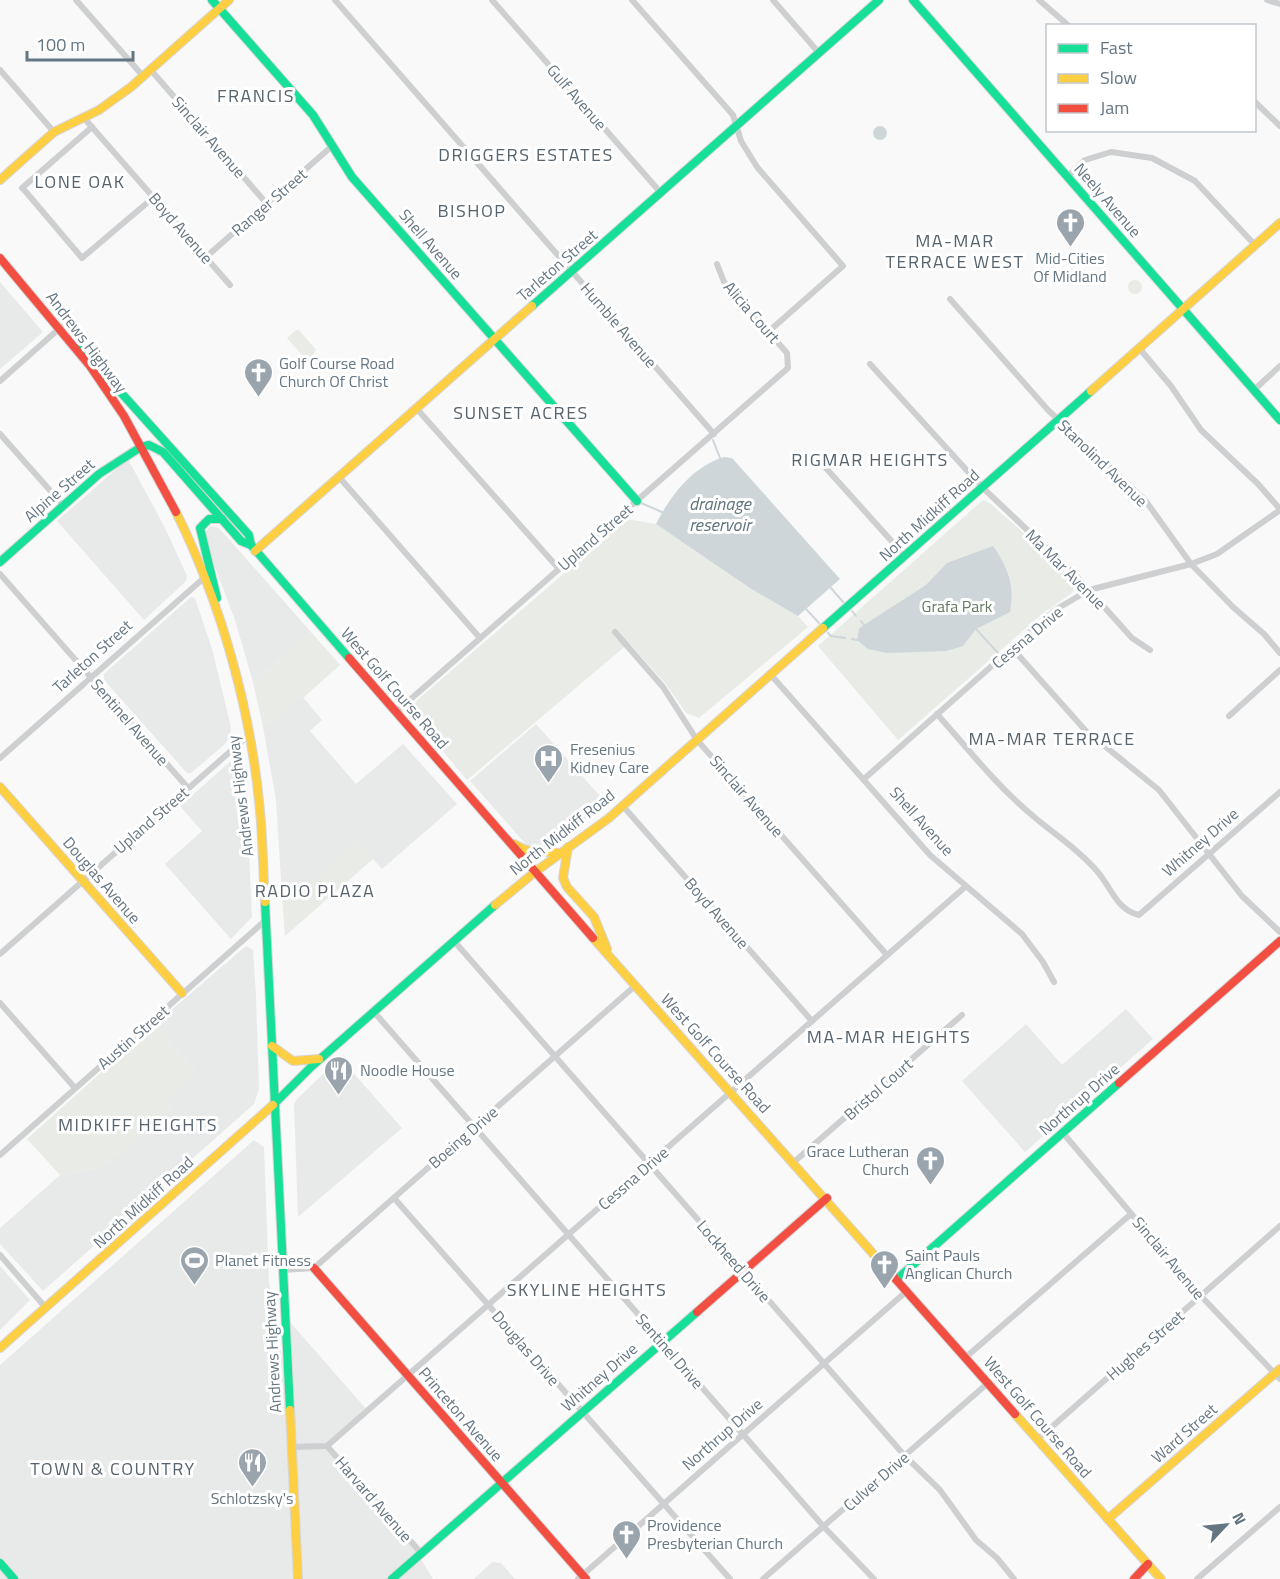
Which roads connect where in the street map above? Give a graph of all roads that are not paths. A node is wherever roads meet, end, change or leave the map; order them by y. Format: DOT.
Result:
graph roads {
  1 [pos="76,0"];
  2 [pos="212,0"];
  3 [pos="229,0"];
  4 [pos="335,0"];
  5 [pos="492,0"];
  6 [pos="632,0"];
  7 [pos="773,0"];
  8 [pos="879,0"];
  9 [pos="914,0"];
  10 [pos="1039,0"];
  11 [pos="1267,0"];
  12 [pos="1280,4"];
  13 [pos="219,9"];
  14 [pos="1067,24"];
  15 [pos="819,53"];
  16 [pos="150,69"];
  17 [pos="0,70"];
  18 [pos="143,76"];
  19 [pos="1256,102"];
  20 [pos="84,118"];
  21 [pos="737,126"];
  22 [pos="1280,126"];
  23 [pos="92,127"];
  24 [pos="54,132"];
  25 [pos="332,146"];
  26 [pos="1067,177"];
  27 [pos="0,180"];
  28 [pos="661,193"];
  29 [pos="154,197"];
  30 [pos="267,204"];
  31 [pos="1280,223"];
  32 [pos="1255,245"];
  33 [pos="206,257"];
  34 [pos="0,258"];
  35 [pos="717,264"];
  36 [pos="572,272"];
  37 [pos="230,285"];
  38 [pos="950,299"];
  39 [pos="1182,308"];
  40 [pos="61,327"];
  41 [pos="768,332"];
  42 [pos="495,340"];
  43 [pos="1139,348"];
  44 [pos="789,359"];
  45 [pos="870,364"];
  46 [pos="1280,366"];
  47 [pos="0,381"];
  48 [pos="1254,390"];
  49 [pos="417,409"];
  50 [pos="1061,420"];
  51 [pos="1280,420"];
  52 [pos="0,434"];
  53 [pos="714,434"];
  54 [pos="141,447"];
  55 [pos="816,457"];
  56 [pos="339,477"];
  57 [pos="982,487"];
  58 [pos="637,501"];
  59 [pos="63,505"];
  60 [pos="1280,510"];
  61 [pos="222,519"];
  62 [pos="253,548"];
  63 [pos="905,556"];
  64 [pos="0,562"];
  65 [pos="1191,564"];
  66 [pos="559,569"];
  67 [pos="0,574"];
  68 [pos="205,577"];
  69 [pos="1089,590"];
  70 [pos="219,618"];
  71 [pos="615,632"];
  72 [pos="480,638"];
  73 [pos="1012,648"];
  74 [pos="1150,650"];
  75 [pos="1280,653"];
  76 [pos="1280,670"];
  77 [pos="771,675"];
  78 [pos="91,678"];
  79 [pos="396,712"];
  80 [pos="937,714"];
  81 [pos="1229,716"];
  82 [pos="249,735"];
  83 [pos="697,740"];
  84 [pos="0,758"];
  85 [pos="864,779"];
  86 [pos="0,787"];
  87 [pos="188,788"];
  88 [pos="1280,792"];
  89 [pos="622,805"];
  90 [pos="510,843"];
  91 [pos="568,847"];
  92 [pos="560,853"];
  93 [pos="1208,855"];
  94 [pos="535,872"];
  95 [pos="83,880"];
  96 [pos="965,887"];
  97 [pos="267,919"];
  98 [pos="1280,932"];
  99 [pos="454,941"];
  100 [pos="1280,941"];
  101 [pos="0,954"];
  102 [pos="609,955"];
  103 [pos="887,955"];
  104 [pos="1054,982"];
  105 [pos="636,985"];
  106 [pos="182,993"];
  107 [pos="0,1003"];
  108 [pos="374,1012"];
  109 [pos="962,1015"];
  110 [pos="812,1021"];
  111 [pos="272,1046"];
  112 [pos="555,1056"];
  113 [pos="319,1059"];
  114 [pos="75,1088"];
  115 [pos="731,1092"];
  116 [pos="275,1102"];
  117 [pos="474,1127"];
  118 [pos="1063,1133"];
  119 [pos="0,1155"];
  120 [pos="794,1162"];
  121 [pos="649,1164"];
  122 [pos="394,1198"];
  123 [pos="827,1198"];
  124 [pos="1131,1214"];
  125 [pos="1280,1226"];
  126 [pos="568,1235"];
  127 [pos="0,1255"];
  128 [pos="314,1268"];
  129 [pos="283,1270"];
  130 [pos="743,1272"];
  131 [pos="897,1279"];
  132 [pos="908,1290"];
  133 [pos="1201,1296"];
  134 [pos="488,1305"];
  135 [pos="46,1308"];
  136 [pos="662,1342"];
  137 [pos="0,1348"];
  138 [pos="966,1357"];
  139 [pos="824,1364"];
  140 [pos="1278,1374"];
  141 [pos="408,1376"];
  142 [pos="988,1383"];
  143 [pos="582,1413"];
  144 [pos="744,1434"];
  145 [pos="1038,1439"];
  146 [pos="327,1446"];
  147 [pos="292,1447"];
  148 [pos="904,1456"];
  149 [pos="502,1482"];
  150 [pos="663,1505"];
  151 [pos="1280,1507"];
  152 [pos="1108,1519"];
  153 [pos="824,1527"];
  154 [pos="422,1553"];
  155 [pos="0,1563"];
  156 [pos="1148,1564"];
  157 [pos="582,1578"];
  158 [pos="14,1579"];
  159 [pos="298,1579"];
  160 [pos="392,1579"];
  161 [pos="730,1579"];
  162 [pos="763,1579"];
  163 [pos="874,1579"];
  164 [pos="1014,1579"];
  165 [pos="1134,1579"];
  166 [pos="1161,1579"];
  167 [pos="1197,1579"];
  1 -- 18 [label="street"];
  2 -- 13 [label="main road, Shell Avenue"];
  3 -- 13 [label="main road"];
  4 -- 36 [label="street, Humble Avenue"];
  5 -- 28 [label="street, Gulf Avenue"];
  6 -- 21 [label="street"];
  7 -- 15 [label="street"];
  8 -- 15 [label="main road, Tarleton Street"];
  9 -- 26 [label="main road, Neely Avenue"];
  10 -- 14 [label="street"];
  11 -- 12 [label="street"];
  13 -- 16 [label="main road"];
  13 -- 25 [label="main road, Shell Avenue"];
  15 -- 21 [label="main road, Tarleton Street"];
  16 -- 18 [label="main road"];
  16 -- 30 [label="street, Sinclair Avenue"];
  17 -- 24 [label="street"];
  18 -- 20 [label="main road"];
  19 -- 22 [label="street"];
  20 -- 23 [label="street, Boyd Avenue"];
  20 -- 24 [label="main road"];
  21 -- 28 [label="main road, Tarleton Street"];
  21 -- 41 [label="street"];
  23 -- 29 [label="street, Boyd Avenue"];
  23 -- 29 [label="street"];
  24 -- 27 [label="main road"];
  25 -- 30 [label="street, Ranger Street"];
  25 -- 42 [label="main road, Shell Avenue"];
  26 -- 32 [label="street"];
  26 -- 39 [label="main road, Neely Avenue"];
  28 -- 36 [label="main road, Tarleton Street"];
  29 -- 33 [label="street, Boyd Avenue"];
  30 -- 33 [label="street, Ranger Street"];
  31 -- 32 [label="main road, North Midkiff Road"];
  32 -- 39 [label="main road, North Midkiff Road"];
  33 -- 37 [label="street, Boyd Avenue"];
  34 -- 40 [label="main road, Andrews Highway"];
  35 -- 41 [label="street, Alicia Court"];
  36 -- 42 [label="main road, Tarleton Street"];
  36 -- 53 [label="street, Humble Avenue"];
  38 -- 50 [label="street, Stanolind Avenue"];
  39 -- 43 [label="main road, North Midkiff Road"];
  39 -- 48 [label="main road, Neely Avenue"];
  40 -- 47 [label="street"];
  40 -- 54 [label="main road, Andrews Highway"];
  40 -- 62 [label="main road, West Golf Course Road"];
  41 -- 44 [label="street, Alicia Court"];
  42 -- 49 [label="main road, Tarleton Street"];
  42 -- 58 [label="main road, Shell Avenue"];
  43 -- 50 [label="main road, North Midkiff Road"];
  43 -- 60 [label="street"];
  44 -- 53 [label="street, Upland Street"];
  45 -- 57 [label="street, Ma Mar Avenue"];
  46 -- 48 [label="street"];
  48 -- 51 [label="main road, Neely Avenue"];
  49 -- 56 [label="main road, Tarleton Street"];
  49 -- 66 [label="street"];
  50 -- 57 [label="main road, North Midkiff Road"];
  50 -- 65 [label="street, Stanolind Avenue"];
  52 -- 59 [label="street"];
  53 -- 58 [label="street, Upland Street"];
  54 -- 59 [label="main road, Alpine Street"];
  54 -- 61 [label="main road, West Golf Course Road"];
  54 -- 68 [label="main road, Andrews Highway"];
  55 -- 63 [label="street"];
  56 -- 62 [label="main road, Tarleton Street"];
  56 -- 72 [label="street"];
  57 -- 63 [label="main road, North Midkiff Road"];
  57 -- 69 [label="street, Ma Mar Avenue"];
  58 -- 66 [label="street, Upland Street"];
  59 -- 64 [label="main road, Alpine Street"];
  60 -- 65 [label="street, Cessna Drive"];
  61 -- 62 [label="main road, West Golf Course Road"];
  61 -- 70 [label="main road"];
  62 -- 79 [label="main road, West Golf Course Road"];
  63 -- 77 [label="main road, North Midkiff Road"];
  65 -- 69 [label="street, Cessna Drive"];
  65 -- 75 [label="street, Stanolind Avenue"];
  66 -- 72 [label="street, Upland Street"];
  67 -- 78 [label="street, Sentinel Avenue"];
  68 -- 70 [label="main road, Andrews Highway"];
  68 -- 78 [label="street, Tarleton Street"];
  69 -- 73 [label="street, Cessna Drive"];
  69 -- 74 [label="street, Ma Mar Avenue"];
  70 -- 82 [label="main road, Andrews Highway"];
  71 -- 83 [label="street, Sinclair Avenue"];
  72 -- 79 [label="street, Upland Street"];
  73 -- 80 [label="street, Cessna Drive"];
  73 -- 93 [label="street"];
  76 -- 81 [label="street"];
  77 -- 83 [label="main road, North Midkiff Road"];
  77 -- 85 [label="street, Shell Avenue"];
  78 -- 84 [label="street, Tarleton Street"];
  78 -- 87 [label="street, Sentinel Avenue"];
  79 -- 90 [label="main road, West Golf Course Road"];
  80 -- 85 [label="street, Cessna Drive"];
  80 -- 93 [label="street, Whitney Drive"];
  82 -- 87 [label="street, Upland Street"];
  82 -- 97 [label="main road, Andrews Highway"];
  83 -- 89 [label="main road, North Midkiff Road"];
  83 -- 103 [label="street, Sinclair Avenue"];
  85 -- 96 [label="street, Shell Avenue"];
  86 -- 95 [label="main road, Douglas Avenue"];
  87 -- 95 [label="street, Upland Street"];
  88 -- 93 [label="street, Whitney Drive"];
  89 -- 91 [label="main road, North Midkiff Road"];
  89 -- 110 [label="street, Boyd Avenue"];
  90 -- 92 [label="main road"];
  90 -- 94 [label="main road, West Golf Course Road"];
  91 -- 92 [label="main road, North Midkiff Road"];
  91 -- 102 [label="main road"];
  92 -- 94 [label="main road, North Midkiff Road"];
  93 -- 98 [label="street"];
  94 -- 99 [label="main road, North Midkiff Road"];
  94 -- 102 [label="main road, West Golf Course Road"];
  95 -- 101 [label="street, Upland Street"];
  95 -- 106 [label="main road, Douglas Avenue"];
  96 -- 103 [label="street, Cessna Drive"];
  96 -- 104 [label="street, Shell Avenue"];
  97 -- 106 [label="street, Austin Street"];
  97 -- 111 [label="main road, Andrews Highway"];
  99 -- 108 [label="main road, North Midkiff Road"];
  99 -- 112 [label="street, Lockheed Drive"];
  100 -- 118 [label="main road, Northrup Drive"];
  102 -- 105 [label="main road, West Golf Course Road"];
  103 -- 110 [label="street, Cessna Drive"];
  105 -- 112 [label="street, Boeing Drive"];
  105 -- 115 [label="main road, West Golf Course Road"];
  106 -- 114 [label="street, Austin Street"];
  107 -- 114 [label="street"];
  108 -- 113 [label="main road, North Midkiff Road"];
  108 -- 117 [label="street, Sentinel Drive"];
  109 -- 120 [label="street, Bristol Court"];
  110 -- 115 [label="street, Cessna Drive"];
  111 -- 113 [label="main road"];
  111 -- 116 [label="main road, Andrews Highway"];
  112 -- 117 [label="street, Boeing Drive"];
  112 -- 121 [label="street, Lockheed Drive"];
  113 -- 116 [label="main road, North Midkiff Road"];
  114 -- 119 [label="street, Austin Street"];
  115 -- 120 [label="main road, West Golf Course Road"];
  115 -- 121 [label="street, Cessna Drive"];
  116 -- 129 [label="main road, Andrews Highway"];
  116 -- 135 [label="main road, North Midkiff Road"];
  117 -- 122 [label="street, Boeing Drive"];
  117 -- 126 [label="street, Sentinel Drive"];
  118 -- 124 [label="street, Sinclair Avenue"];
  118 -- 131 [label="main road, Northrup Drive"];
  120 -- 123 [label="main road, West Golf Course Road"];
  121 -- 126 [label="street, Cessna Drive"];
  121 -- 130 [label="street, Lockheed Drive"];
  122 -- 128 [label="street, Boeing Drive"];
  122 -- 134 [label="street, Douglas Drive"];
  123 -- 130 [label="main road, Whitney Drive"];
  123 -- 131 [label="main road, West Golf Course Road"];
  124 -- 133 [label="street, Sinclair Avenue"];
  124 -- 138 [label="street"];
  125 -- 133 [label="street, Hughes Street"];
  126 -- 134 [label="street, Cessna Drive"];
  126 -- 136 [label="street, Sentinel Drive"];
  127 -- 135 [label="street"];
  128 -- 129 [label="street"];
  128 -- 141 [label="main road, Princeton Avenue"];
  129 -- 147 [label="main road, Andrews Highway"];
  130 -- 136 [label="main road, Whitney Drive"];
  130 -- 139 [label="street, Lockheed Drive"];
  131 -- 132 [label="main road, West Golf Course Road"];
  132 -- 138 [label="main road, West Golf Course Road"];
  132 -- 139 [label="street, Northrup Drive"];
  133 -- 140 [label="street, Sinclair Avenue"];
  133 -- 145 [label="street, Hughes Street"];
  134 -- 141 [label="street, Cessna Drive"];
  134 -- 143 [label="street, Douglas Drive"];
  135 -- 137 [label="main road, North Midkiff Road"];
  136 -- 143 [label="main road, Whitney Drive"];
  136 -- 144 [label="street, Sentinel Drive"];
  138 -- 142 [label="main road, West Golf Course Road"];
  139 -- 144 [label="street, Northrup Drive"];
  139 -- 148 [label="street, Lockheed Drive"];
  140 -- 152 [label="main road, Ward Street"];
  141 -- 146 [label="street, Cessna Drive"];
  141 -- 149 [label="main road, Princeton Avenue"];
  142 -- 145 [label="main road, West Golf Course Road"];
  142 -- 148 [label="street, Culver Drive"];
  143 -- 149 [label="main road, Whitney Drive"];
  143 -- 150 [label="street, Douglas Drive"];
  144 -- 150 [label="street, Northrup Drive"];
  144 -- 153 [label="street, Sentinel Drive"];
  145 -- 152 [label="main road, West Golf Course Road"];
  146 -- 147 [label="street"];
  146 -- 154 [label="street, Harvard Avenue"];
  147 -- 159 [label="main road, Andrews Highway"];
  148 -- 153 [label="street, Culver Drive"];
  148 -- 164 [label="street, Lockheed Drive"];
  149 -- 154 [label="main road, Whitney Drive"];
  149 -- 157 [label="main road, Princeton Avenue"];
  150 -- 157 [label="street, Northrup Drive"];
  150 -- 161 [label="street, Douglas Drive"];
  151 -- 167 [label="street"];
  152 -- 156 [label="main road, West Golf Course Road"];
  153 -- 162 [label="street, Culver Drive"];
  153 -- 163 [label="street, Sentinel Drive"];
  154 -- 160 [label="main road, Whitney Drive"];
  155 -- 158 [label="main road"];
  156 -- 165 [label="main road"];
  156 -- 166 [label="main road, West Golf Course Road"];
}
